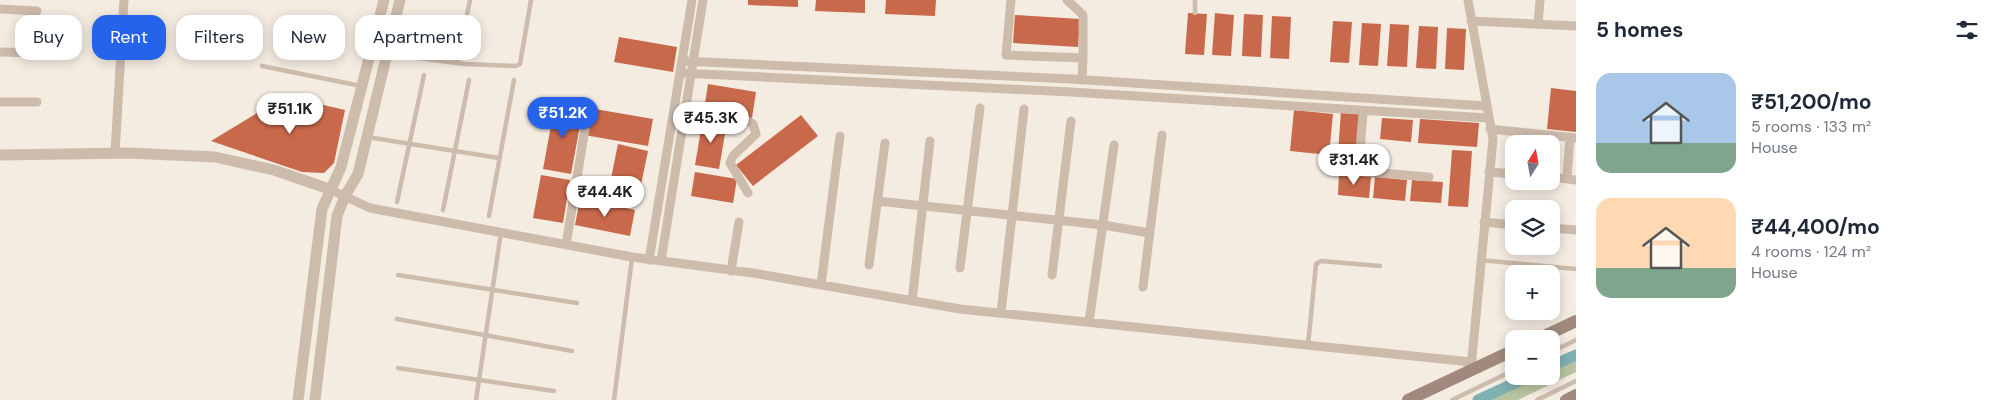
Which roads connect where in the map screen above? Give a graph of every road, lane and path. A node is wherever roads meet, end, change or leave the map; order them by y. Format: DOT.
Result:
graph roads {
  1 [pos="124,0"];
  2 [pos="384,0"];
  3 [pos="400,0"];
  4 [pos="470,0"];
  5 [pos="531,0"];
  6 [pos="692,0"];
  7 [pos="703,0"];
  8 [pos="1011,0"];
  9 [pos="1067,0"];
  10 [pos="1195,0"];
  11 [pos="1468,0"];
  12 [pos="1540,0"];
  13 [pos="0,9"];
  14 [pos="37,11"];
  15 [pos="1195,13"];
  16 [pos="396,15"];
  17 [pos="1471,21"];
  18 [pos="1538,24"];
  19 [pos="1576,26"];
  20 [pos="0,52"];
  21 [pos="15,52"];
  22 [pos="1083,58"];
  23 [pos="385,60"];
  24 [pos="429,60"];
  25 [pos="682,60"];
  26 [pos="694,61"];
  27 [pos="457,64"];
  28 [pos="262,66"];
  29 [pos="680,73"];
  30 [pos="692,74"];
  31 [pos="424,75"];
  32 [pos="470,80"];
  33 [pos="514,80"];
  34 [pos="1082,80"];
  35 [pos="362,86"];
  36 [pos="0,102"];
  37 [pos="38,102"];
  38 [pos="1485,106"];
  39 [pos="980,108"];
  40 [pos="1024,109"];
  41 [pos="588,110"];
  42 [pos="1363,110"];
  43 [pos="685,111"];
  44 [pos="1488,118"];
  45 [pos="1071,121"];
  46 [pos="1490,129"];
  47 [pos="1162,135"];
  48 [pos="367,136"];
  49 [pos="840,136"];
  50 [pos="1573,137"];
  51 [pos="930,141"];
  52 [pos="884,143"];
  53 [pos="1114,144"];
  54 [pos="410,145"];
  55 [pos="456,152"];
  56 [pos="115,153"];
  57 [pos="0,154"];
  58 [pos="499,158"];
  59 [pos="1489,172"];
  60 [pos="1505,174"];
  61 [pos="1429,177"];
  62 [pos="1572,179"];
  63 [pos="329,190"];
  64 [pos="748,193"];
  65 [pos="345,196"];
  66 [pos="877,201"];
  67 [pos="397,202"];
  68 [pos="922,208"];
  69 [pos="443,210"];
  70 [pos="966,212"];
  71 [pos="489,216"];
  72 [pos="1012,217"];
  73 [pos="739,222"];
  74 [pos="1057,222"];
  75 [pos="1484,222"];
  76 [pos="1505,223"];
  77 [pos="1103,226"];
  78 [pos="1560,229"];
  79 [pos="1576,230"];
  80 [pos="501,232"];
  81 [pos="1150,233"];
  82 [pos="566,245"];
  83 [pos="632,258"];
  84 [pos="649,260"];
  85 [pos="1480,260"];
  86 [pos="661,262"];
  87 [pos="869,264"];
  88 [pos="1380,266"];
  89 [pos="960,268"];
  90 [pos="1576,269"];
  91 [pos="731,271"];
  92 [pos="1052,274"];
  93 [pos="398,275"];
  94 [pos="820,285"];
  95 [pos="1143,287"];
  96 [pos="492,290"];
  97 [pos="912,301"];
  98 [pos="577,303"];
  99 [pos="1001,313"];
  100 [pos="398,319"];
  101 [pos="1576,320"];
  102 [pos="1089,322"];
  103 [pos="1556,330"];
  104 [pos="486,336"];
  105 [pos="1576,340"];
  106 [pos="1308,346"];
  107 [pos="1560,348"];
  108 [pos="572,351"];
  109 [pos="1505,353"];
  110 [pos="1471,366"];
  111 [pos="398,368"];
  112 [pos="1505,374"];
  113 [pos="478,380"];
  114 [pos="1576,381"];
  115 [pos="554,391"];
  116 [pos="1576,395"];
  117 [pos="298,400"];
  118 [pos="315,400"];
  119 [pos="476,400"];
  120 [pos="614,400"];
  121 [pos="1408,400"];
  122 [pos="1452,400"];
  123 [pos="1537,400"];
  124 [pos="1566,400"];
  1 -- 56 [label="street"];
  2 -- 35 [label="street"];
  3 -- 16 [label="street"];
  4 -- 27 [label="lane"];
  5 -- 27 [label="lane"];
  6 -- 25 [label="street"];
  7 -- 26 [label="street"];
  8 -- 22 [label="street"];
  9 -- 22 [label="street"];
  10 -- 15 [label="lane"];
  11 -- 17 [label="street"];
  12 -- 18 [label="street"];
  13 -- 14 [label="street"];
  17 -- 18 [label="street"];
  17 -- 38 [label="street"];
  18 -- 19 [label="street"];
  20 -- 21 [label="street"];
  22 -- 34 [label="street"];
  23 -- 48 [label="street"];
  24 -- 27 [label="lane"];
  25 -- 26 [label="street"];
  25 -- 29 [label="street"];
  26 -- 30 [label="street"];
  26 -- 34 [label="street"];
  28 -- 35 [label="lane"];
  29 -- 30 [label="street"];
  29 -- 84 [label="street"];
  30 -- 42 [label="street"];
  30 -- 43 [label="street"];
  31 -- 54 [label="lane"];
  32 -- 55 [label="lane"];
  33 -- 58 [label="lane"];
  34 -- 38 [label="street"];
  35 -- 63 [label="street"];
  36 -- 37 [label="street"];
  38 -- 44 [label="street"];
  39 -- 70 [label="street"];
  40 -- 72 [label="street"];
  41 -- 82 [label="street"];
  42 -- 44 [label="street"];
  42 -- 61 [label="street"];
  43 -- 64 [label="street"];
  43 -- 86 [label="street"];
  44 -- 46 [label="street"];
  45 -- 74 [label="street"];
  46 -- 50 [label="street"];
  46 -- 59 [label="street"];
  47 -- 81 [label="street"];
  48 -- 54 [label="lane"];
  48 -- 65 [label="street"];
  49 -- 94 [label="street"];
  50 -- 62 [label="street"];
  51 -- 68 [label="street"];
  52 -- 66 [label="street"];
  53 -- 77 [label="street"];
  54 -- 55 [label="lane"];
  54 -- 67 [label="lane"];
  55 -- 58 [label="lane"];
  55 -- 69 [label="lane"];
  56 -- 57 [label="street"];
  56 -- 63 [label="street"];
  58 -- 71 [label="lane"];
  59 -- 60 [label="street"];
  59 -- 75 [label="street"];
  63 -- 65 [label="street"];
  63 -- 117 [label="street"];
  65 -- 80 [label="street"];
  65 -- 118 [label="street"];
  66 -- 68 [label="street"];
  66 -- 87 [label="street"];
  68 -- 70 [label="street"];
  68 -- 97 [label="street"];
  70 -- 72 [label="street"];
  70 -- 89 [label="street"];
  72 -- 74 [label="street"];
  72 -- 99 [label="street"];
  73 -- 91 [label="street"];
  74 -- 77 [label="street"];
  74 -- 92 [label="street"];
  75 -- 76 [label="street"];
  75 -- 85 [label="street"];
  77 -- 81 [label="street"];
  77 -- 102 [label="street"];
  78 -- 79 [label="street"];
  80 -- 82 [label="street"];
  80 -- 96 [label="lane"];
  81 -- 95 [label="street"];
  82 -- 83 [label="street"];
  83 -- 84 [label="street"];
  83 -- 120 [label="lane"];
  84 -- 86 [label="street"];
  85 -- 90 [label="lane"];
  85 -- 110 [label="street"];
  86 -- 91 [label="street"];
  88 -- 106 [label="lane"];
  91 -- 94 [label="street"];
  93 -- 96 [label="lane"];
  94 -- 97 [label="street"];
  96 -- 98 [label="lane"];
  96 -- 104 [label="lane"];
  97 -- 99 [label="street"];
  99 -- 102 [label="street"];
  100 -- 104 [label="lane"];
  101 -- 103 [label="main road"];
  102 -- 106 [label="street"];
  104 -- 108 [label="lane"];
  104 -- 113 [label="lane"];
  105 -- 107 [label="lane"];
  106 -- 110 [label="street"];
  109 -- 110 [label="main road"];
  110 -- 121 [label="main road"];
  111 -- 113 [label="lane"];
  112 -- 122 [label="lane"];
  113 -- 115 [label="lane"];
  113 -- 119 [label="lane"];
  114 -- 123 [label="lane"];
  116 -- 124 [label="main road"];
}
